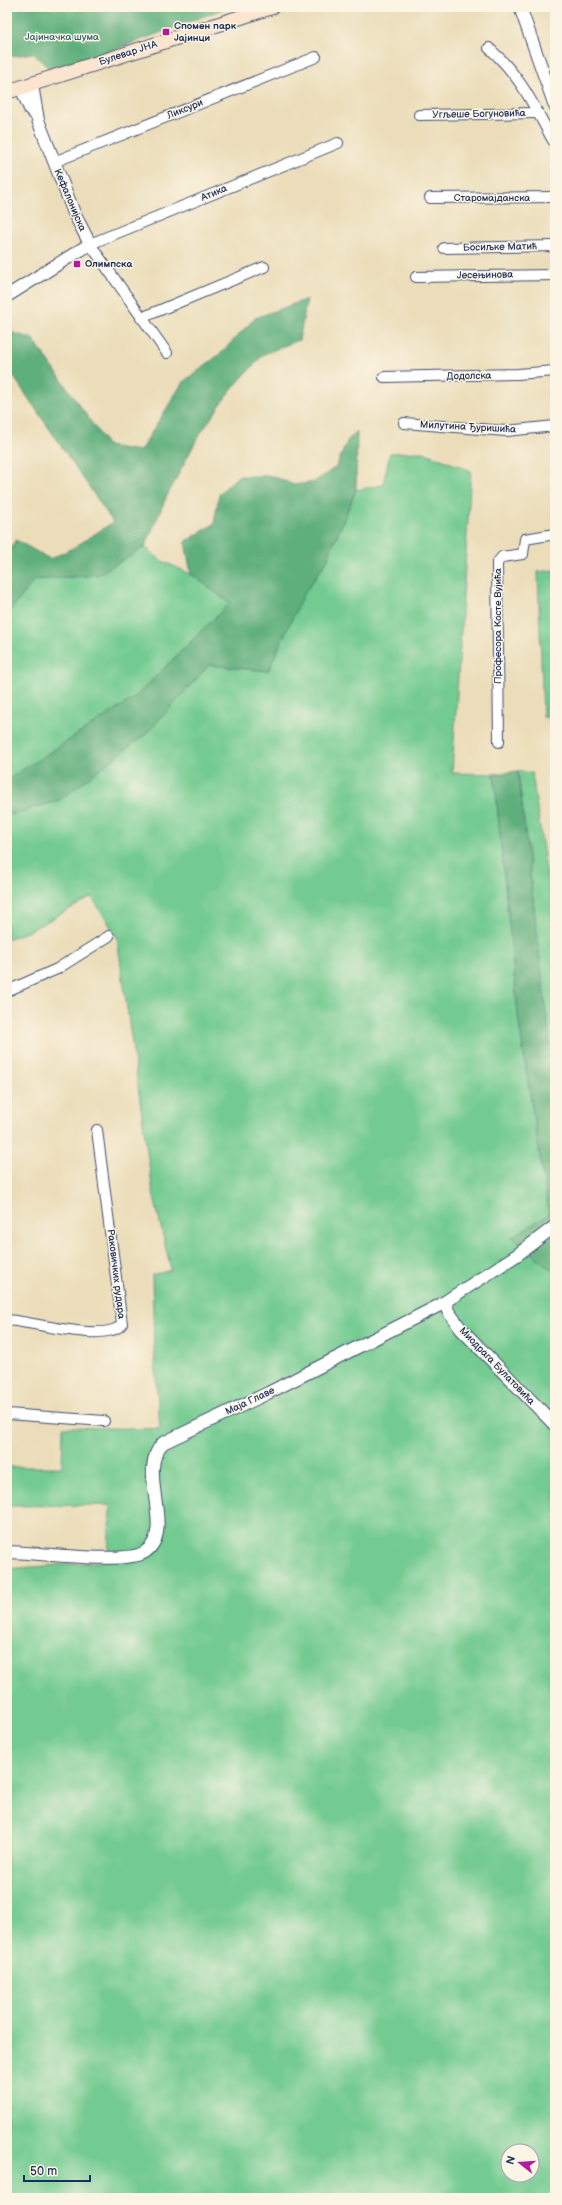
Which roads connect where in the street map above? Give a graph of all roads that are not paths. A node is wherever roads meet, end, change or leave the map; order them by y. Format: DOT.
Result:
graph roads {
  1 [pos="272,7"];
  2 [pos="520,7"];
  3 [pos="489,48"];
  4 [pos="316,57"];
  5 [pos="27,86"];
  6 [pos="7,92"];
  7 [pos="555,106"];
  8 [pos="538,113"];
  9 [pos="420,115"];
  10 [pos="338,143"];
  11 [pos="555,144"];
  12 [pos="54,162"];
  13 [pos="555,197"];
  14 [pos="430,198"];
  15 [pos="90,244"];
  16 [pos="555,246"];
  17 [pos="444,248"];
  18 [pos="264,267"];
  19 [pos="555,275"];
  20 [pos="416,277"];
  21 [pos="7,296"];
  22 [pos="141,318"];
  23 [pos="167,353"];
  24 [pos="555,371"];
  25 [pos="384,377"];
  26 [pos="404,423"];
  27 [pos="555,426"];
  28 [pos="555,534"];
  29 [pos="499,742"];
  30 [pos="109,936"];
  31 [pos="7,991"];
  32 [pos="96,1130"];
  33 [pos="555,1226"];
  34 [pos="445,1302"];
  35 [pos="7,1320"];
  36 [pos="7,1414"];
  37 [pos="104,1421"];
  38 [pos="555,1426"];
  39 [pos="7,1552"];
  1 -- 5 [label="main road, Булевар ЈНА"];
  2 -- 7 [label="street"];
  3 -- 8 [label="street"];
  4 -- 12 [label="street, Ликсури"];
  5 -- 6 [label="main road, Булевар ЈНА"];
  5 -- 12 [label="street, Кефалонијска"];
  8 -- 9 [label="street, Угљеше Богуновића"];
  8 -- 11 [label="street"];
  10 -- 15 [label="street, Атика"];
  12 -- 15 [label="street, Кефалонијска"];
  13 -- 14 [label="street, Старомајданска"];
  15 -- 21 [label="street"];
  15 -- 22 [label="street, Кефалонијска"];
  16 -- 17 [label="street, Босиљке Матић"];
  18 -- 22 [label="street"];
  19 -- 20 [label="street, Јесењинова"];
  22 -- 23 [label="street, Кефалонијска"];
  24 -- 25 [label="street, Додолска"];
  26 -- 27 [label="street, Милутина Ђуришића"];
  28 -- 29 [label="street, Професора Косте Вујића"];
  30 -- 31 [label="street"];
  32 -- 35 [label="street, Раковичких рудара"];
  33 -- 34 [label="street, Маја Главе"];
  34 -- 38 [label="street, Миодрага Булатовића"];
  34 -- 39 [label="street, Маја Главе"];
  36 -- 37 [label="street"];
}
